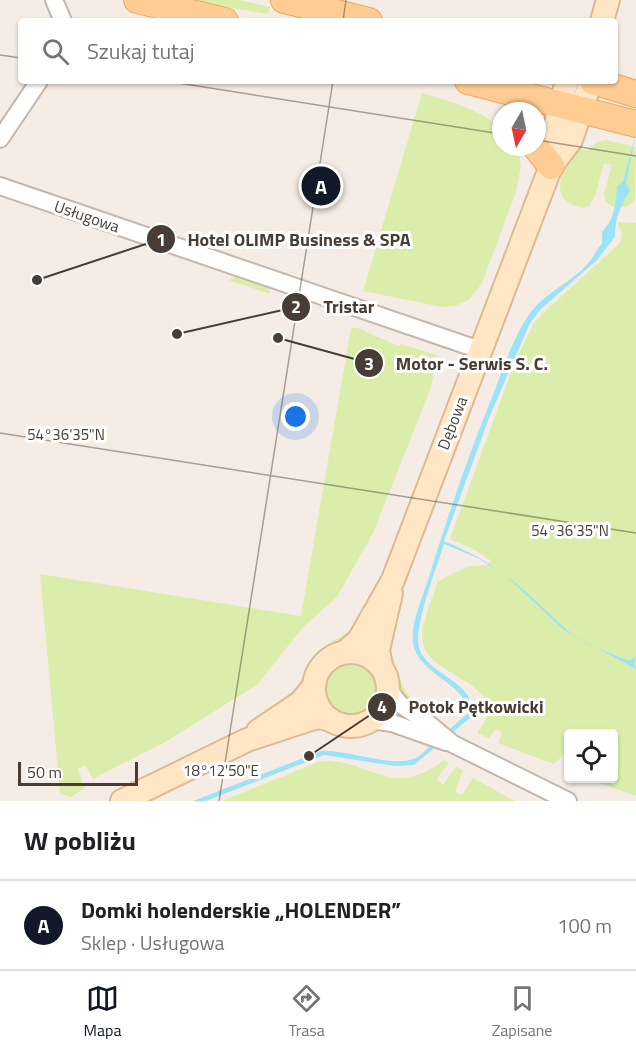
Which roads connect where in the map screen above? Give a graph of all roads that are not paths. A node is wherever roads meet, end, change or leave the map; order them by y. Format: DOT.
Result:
graph roads {
  1 [pos="54,0"];
  2 [pos="137,0"];
  3 [pos="284,0"];
  4 [pos="62,18"];
  5 [pos="212,18"];
  6 [pos="357,18"];
  7 [pos="37,84"];
  8 [pos="479,84"];
  9 [pos="588,84"];
  10 [pos="608,84"];
  11 [pos="625,87"];
  12 [pos="570,99"];
  13 [pos="498,102"];
  14 [pos="636,124"];
  15 [pos="0,139"];
  16 [pos="546,149"];
  17 [pos="543,156"];
  18 [pos="0,186"];
  19 [pos="480,350"];
  20 [pos="393,580"];
  21 [pos="345,652"];
  22 [pos="381,666"];
  23 [pos="314,686"];
  24 [pos="388,689"];
  25 [pos="331,720"];
  26 [pos="371,720"];
  27 [pos="247,740"];
  28 [pos="453,744"];
  29 [pos="122,801"];
  30 [pos="568,801"];
  1 -- 4 [label="street"];
  2 -- 5 [label="main road"];
  3 -- 6 [label="main road"];
  7 -- 15 [label="street"];
  8 -- 12 [label="main road"];
  8 -- 13 [label="main road"];
  9 -- 12 [label="main road, Dębowa"];
  10 -- 11 [label="main road"];
  12 -- 14 [label="main road"];
  12 -- 16 [label="main road, Dębowa"];
  17 -- 19 [label="main road, Dębowa"];
  18 -- 19 [label="street, Usługowa"];
  19 -- 20 [label="main road, Dębowa"];
  20 -- 21 [label="main road, Dębowa"];
  20 -- 22 [label="main road, Dębowa"];
  21 -- 22 [label="main road"];
  21 -- 23 [label="main road"];
  22 -- 24 [label="main road"];
  23 -- 25 [label="main road"];
  23 -- 27 [label="main road"];
  24 -- 26 [label="main road"];
  24 -- 28 [label="street"];
  25 -- 26 [label="main road"];
  25 -- 27 [label="main road"];
  26 -- 28 [label="street"];
  27 -- 29 [label="main road"];
  28 -- 30 [label="street"];
}
